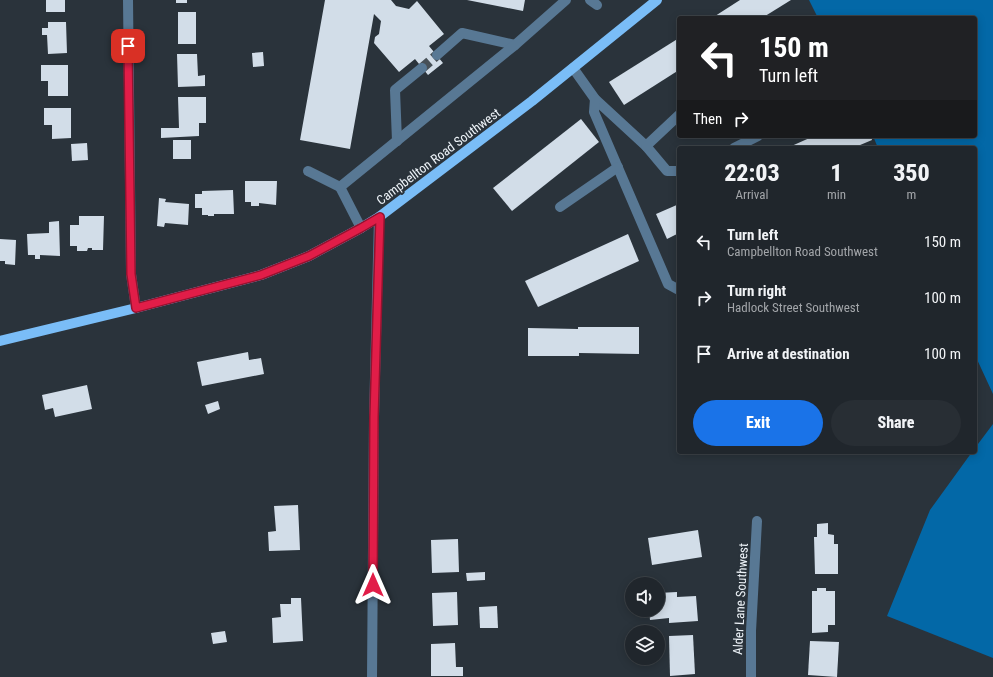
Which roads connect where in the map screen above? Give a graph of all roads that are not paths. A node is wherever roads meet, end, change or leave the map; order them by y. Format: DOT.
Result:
graph roads {
  1 [pos="128,0"];
  2 [pos="566,0"];
  3 [pos="657,0"];
  4 [pos="515,45"];
  5 [pos="437,55"];
  6 [pos="422,68"];
  7 [pos="572,68"];
  8 [pos="595,99"];
  9 [pos="677,117"];
  10 [pos="754,138"];
  11 [pos="397,141"];
  12 [pos="646,146"];
  13 [pos="738,146"];
  14 [pos="618,167"];
  15 [pos="308,170"];
  16 [pos="677,171"];
  17 [pos="340,187"];
  18 [pos="560,207"];
  19 [pos="380,217"];
  20 [pos="361,228"];
  21 [pos="677,289"];
  22 [pos="136,308"];
  23 [pos="0,341"];
  24 [pos="757,522"];
  25 [pos="372,677"];
  26 [pos="750,677"];
  1 -- 22 [label="street"];
  2 -- 4 [label="street"];
  3 -- 7 [label="main road, Campbellton Road Southwest"];
  4 -- 5 [label="street"];
  4 -- 11 [label="street"];
  6 -- 11 [label="street"];
  7 -- 8 [label="street"];
  7 -- 19 [label="main road, Campbellton Road Southwest"];
  8 -- 12 [label="street"];
  8 -- 14 [label="street"];
  9 -- 12 [label="street"];
  10 -- 13 [label="street"];
  11 -- 17 [label="street"];
  12 -- 16 [label="street"];
  14 -- 18 [label="street"];
  14 -- 21 [label="street"];
  15 -- 17 [label="street"];
  17 -- 20 [label="street"];
  19 -- 20 [label="main road, Campbellton Road Southwest"];
  19 -- 25 [label="street"];
  20 -- 22 [label="main road, Campbellton Road Southwest"];
  22 -- 23 [label="main road, Campbellton Road Southwest"];
  24 -- 26 [label="street, Alder Lane Southwest"];
}
